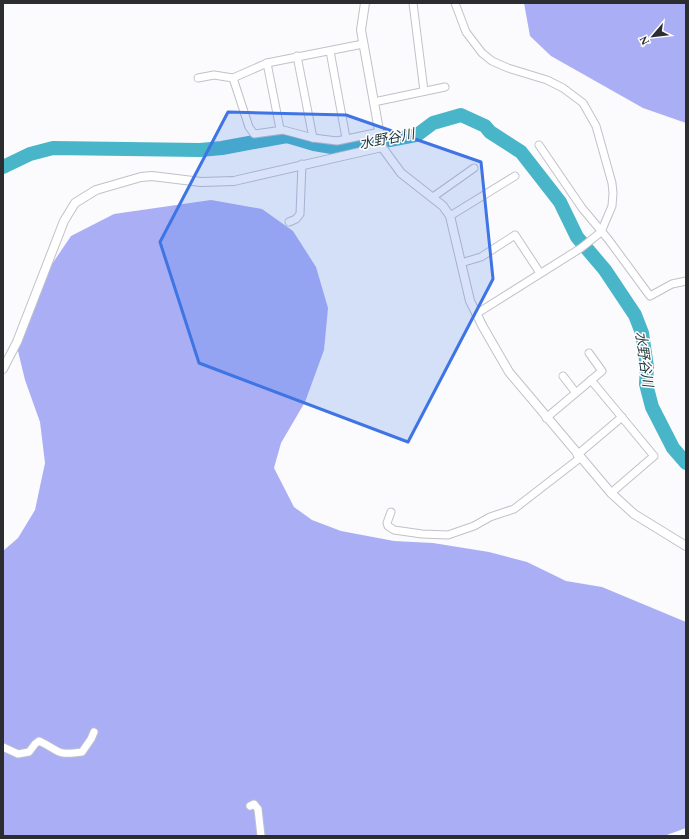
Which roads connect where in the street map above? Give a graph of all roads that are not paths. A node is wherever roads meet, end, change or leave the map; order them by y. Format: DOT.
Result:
graph roads {
  1 [pos="365,3"];
  2 [pos="413,3"];
  3 [pos="455,3"];
  4 [pos="363,44"];
  5 [pos="330,51"];
  6 [pos="297,56"];
  7 [pos="267,63"];
  8 [pos="198,78"];
  9 [pos="233,78"];
  10 [pos="445,87"];
  11 [pos="424,91"];
  12 [pos="374,102"];
  13 [pos="280,129"];
  14 [pos="313,138"];
  15 [pos="346,138"];
  16 [pos="381,139"];
  17 [pos="539,146"];
  18 [pos="302,164"];
  19 [pos="474,168"];
  20 [pos="515,176"];
  21 [pos="433,197"];
  22 [pos="450,216"];
  23 [pos="289,222"];
  24 [pos="601,232"];
  25 [pos="461,263"];
  26 [pos="540,273"];
  27 [pos="686,281"];
  28 [pos="476,314"];
  29 [pos="589,353"];
  30 [pos="3,369"];
  31 [pos="563,376"];
  32 [pos="591,380"];
  33 [pos="576,393"];
  34 [pos="622,417"];
  35 [pos="546,418"];
  36 [pos="579,456"];
  37 [pos="611,493"];
  38 [pos="391,512"];
  39 [pos="686,546"];
  40 [pos="94,732"];
  41 [pos="3,747"];
  42 [pos="250,806"];
  43 [pos="261,836"];
  1 -- 4 [label="street"];
  2 -- 11 [label="street"];
  3 -- 24 [label="street"];
  4 -- 5 [label="street"];
  4 -- 12 [label="street"];
  5 -- 6 [label="street"];
  5 -- 15 [label="street"];
  6 -- 7 [label="street"];
  6 -- 14 [label="street"];
  7 -- 9 [label="street"];
  7 -- 13 [label="street"];
  8 -- 9 [label="street"];
  9 -- 13 [label="street"];
  10 -- 11 [label="street"];
  11 -- 12 [label="street"];
  12 -- 16 [label="street"];
  13 -- 14 [label="street"];
  14 -- 15 [label="street"];
  15 -- 16 [label="street"];
  16 -- 18 [label="street"];
  16 -- 21 [label="street"];
  17 -- 24 [label="street"];
  18 -- 23 [label="street"];
  18 -- 30 [label="street"];
  19 -- 21 [label="street"];
  20 -- 22 [label="street"];
  21 -- 22 [label="street"];
  22 -- 25 [label="street"];
  24 -- 26 [label="street"];
  24 -- 27 [label="street"];
  25 -- 26 [label="street"];
  25 -- 28 [label="street"];
  26 -- 28 [label="street"];
  28 -- 35 [label="street"];
  29 -- 32 [label="street"];
  31 -- 33 [label="street"];
  32 -- 33 [label="street"];
  32 -- 34 [label="street"];
  33 -- 35 [label="street"];
  34 -- 36 [label="street"];
  34 -- 37 [label="street"];
  35 -- 36 [label="street"];
  36 -- 37 [label="street"];
  36 -- 38 [label="street"];
  37 -- 39 [label="street"];
  40 -- 41 [label="street"];
  42 -- 43 [label="street"];
}
